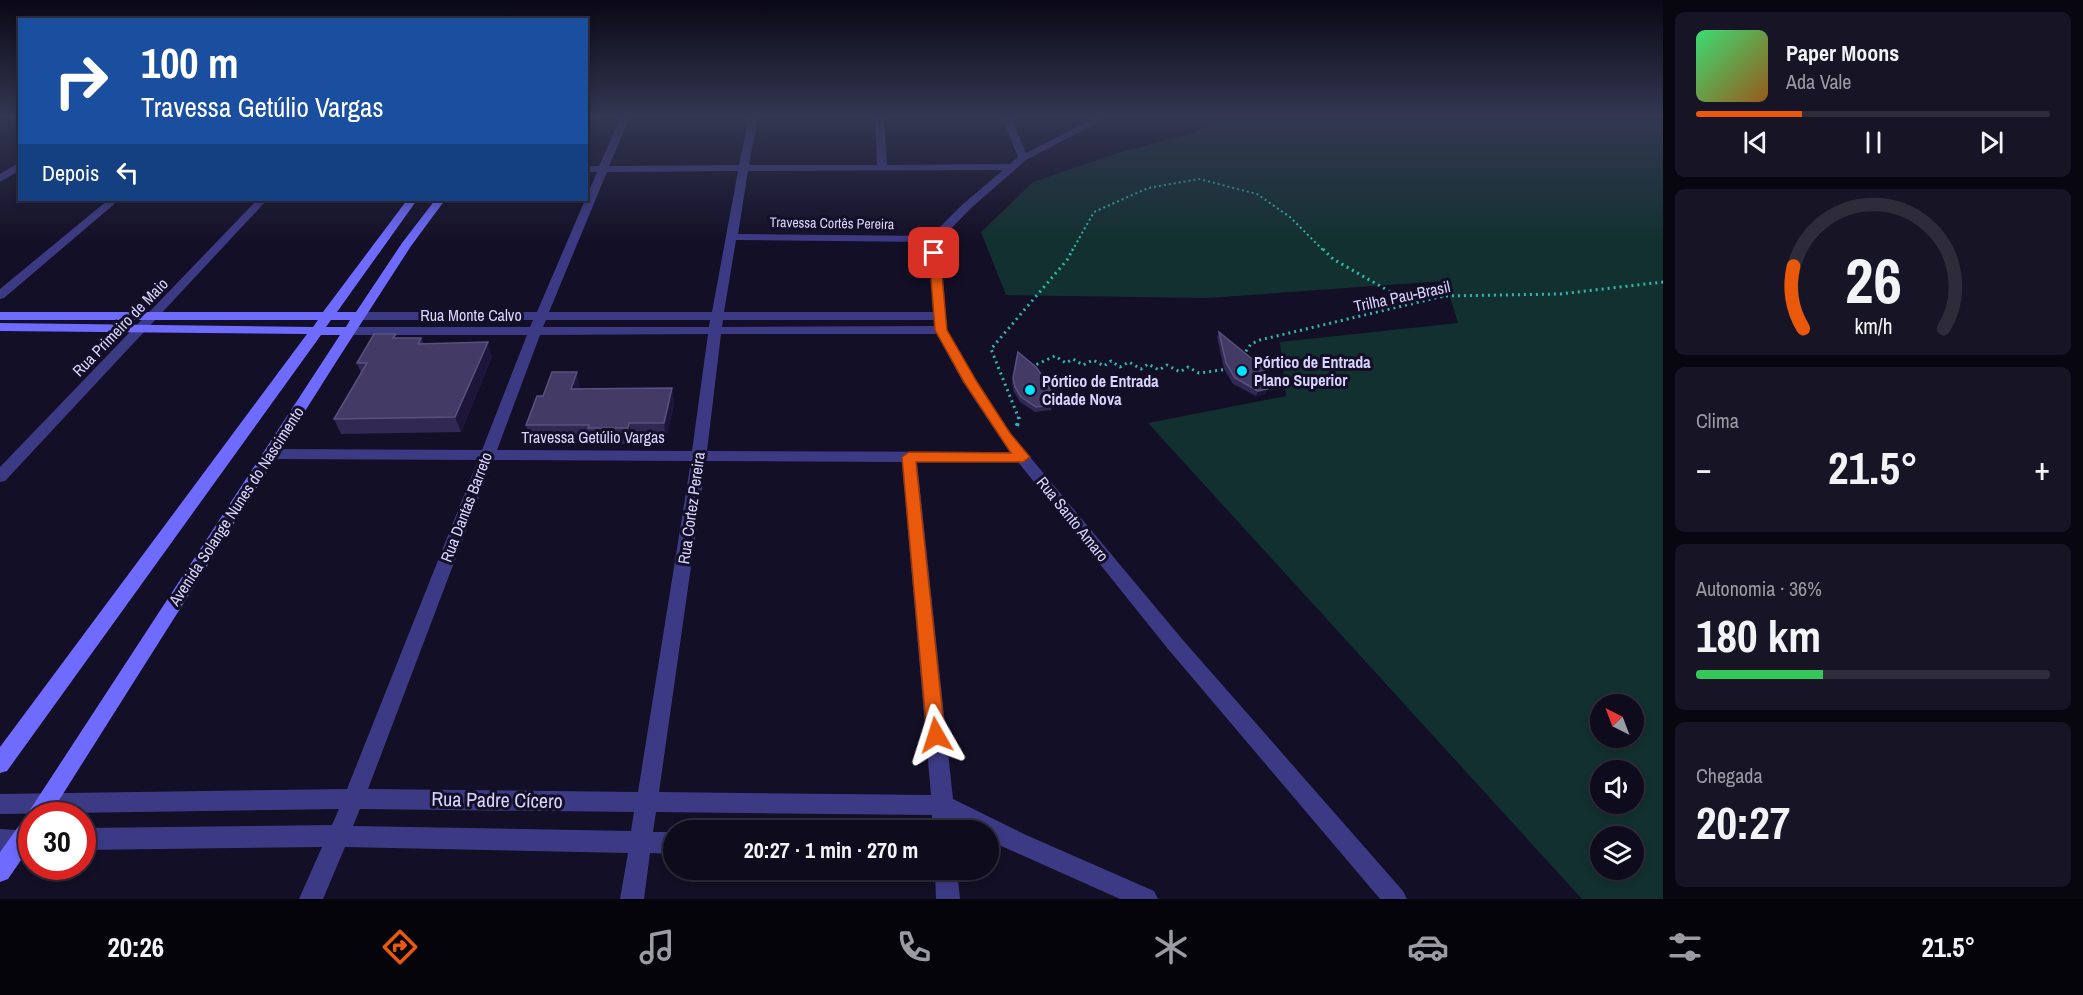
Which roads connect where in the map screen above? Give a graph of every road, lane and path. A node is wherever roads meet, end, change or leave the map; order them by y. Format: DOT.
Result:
graph roads {
  1 [pos="608,159"];
  2 [pos="745,159"];
  3 [pos="881,159"];
  4 [pos="1022,159"];
  5 [pos="1013,167"];
  6 [pos="18,168"];
  7 [pos="0,169"];
  8 [pos="588,169"];
  9 [pos="604,169"];
  10 [pos="882,169"];
  11 [pos="743,170"];
  12 [pos="0,178"];
  13 [pos="113,201"];
  14 [pos="261,201"];
  15 [pos="410,201"];
  16 [pos="439,201"];
  17 [pos="730,237"];
  18 [pos="934,239"];
  19 [pos="1663,282"];
  20 [pos="0,295"];
  21 [pos="1444,296"];
  22 [pos="155,315"];
  23 [pos="325,315"];
  24 [pos="0,316"];
  25 [pos="361,316"];
  26 [pos="717,323"];
  27 [pos="940,323"];
  28 [pos="538,324"];
  29 [pos="0,327"];
  30 [pos="141,329"];
  31 [pos="315,330"];
  32 [pos="350,331"];
  33 [pos="1250,361"];
  34 [pos="1235,369"];
  35 [pos="1029,375"];
  36 [pos="1005,436"];
  37 [pos="271,454"];
  38 [pos="699,455"];
  39 [pos="485,456"];
  40 [pos="909,457"];
  41 [pos="1023,457"];
  42 [pos="0,477"];
  43 [pos="0,764"];
  44 [pos="354,799"];
  45 [pos="648,801"];
  46 [pos="46,802"];
  47 [pos="0,804"];
  48 [pos="943,805"];
  49 [pos="18,807"];
  50 [pos="96,808"];
  51 [pos="943,820"];
  52 [pos="968,820"];
  53 [pos="338,836"];
  54 [pos="999,836"];
  55 [pos="96,839"];
  56 [pos="18,841"];
  57 [pos="641,843"];
  58 [pos="663,843"];
  59 [pos="0,871"];
  60 [pos="947,880"];
  61 [pos="311,899"];
  62 [pos="632,899"];
  63 [pos="948,899"];
  64 [pos="1146,899"];
  65 [pos="1395,899"];
  1 -- 9 [label="street, Rua Dantas Barreto"];
  2 -- 11 [label="street, Rua Cortez Pereira"];
  3 -- 10 [label="street"];
  4 -- 5 [label="street"];
  5 -- 10 [label="street"];
  5 -- 18 [label="street"];
  6 -- 7 [label="street"];
  6 -- 12 [label="street"];
  8 -- 9 [label="street"];
  9 -- 11 [label="street"];
  9 -- 28 [label="street, Rua Dantas Barreto"];
  10 -- 11 [label="street"];
  11 -- 17 [label="street, Rua Cortez Pereira"];
  13 -- 20 [label="street"];
  14 -- 22 [label="street, Rua Primeiro de Maio"];
  15 -- 23 [label="main road, Avenida Solange Nunes do Nascimento"];
  16 -- 25 [label="main road, Avenida Solange Nunes do Nascimento"];
  17 -- 18 [label="street, Travessa Cortês Pereira"];
  17 -- 26 [label="street, Rua Cortez Pereira"];
  18 -- 27 [label="street, Rua Santo Amaro"];
  19 -- 21 [label="path, Trilha Pau-Brasil"];
  21 -- 33 [label="path, Trilha Pau-Brasil"];
  21 -- 36 [label="path"];
  22 -- 23 [label="main road, Rua Monte Calvo"];
  22 -- 24 [label="main road, Rua Monte Calvo"];
  22 -- 30 [label="street, Rua Primeiro de Maio"];
  23 -- 25 [label="main road, Rua Monte Calvo"];
  23 -- 31 [label="main road, Avenida Solange Nunes do Nascimento"];
  25 -- 28 [label="street, Rua Monte Calvo"];
  25 -- 32 [label="main road, Avenida Solange Nunes do Nascimento"];
  26 -- 27 [label="street, Rua Monte Calvo"];
  26 -- 28 [label="street, Rua Monte Calvo"];
  26 -- 38 [label="street, Rua Cortez Pereira"];
  27 -- 36 [label="street, Rua Santo Amaro"];
  28 -- 32 [label="street, Rua Monte Calvo"];
  28 -- 39 [label="street, Rua Dantas Barreto"];
  29 -- 30 [label="main road, Rua Monte Calvo"];
  30 -- 31 [label="main road, Rua Monte Calvo"];
  30 -- 42 [label="street, Rua Primeiro de Maio"];
  31 -- 32 [label="main road, Rua Monte Calvo"];
  31 -- 43 [label="main road, Avenida Solange Nunes do Nascimento"];
  32 -- 37 [label="main road, Avenida Solange Nunes do Nascimento"];
  34 -- 35 [label="path"];
  36 -- 41 [label="street, Rua Santo Amaro"];
  37 -- 39 [label="street, Travessa Getúlio Vargas"];
  37 -- 46 [label="main road, Avenida Solange Nunes do Nascimento"];
  38 -- 39 [label="street, Travessa Getúlio Vargas"];
  38 -- 40 [label="street, Travessa Getúlio Vargas"];
  38 -- 45 [label="street, Rua Cortez Pereira"];
  39 -- 44 [label="street, Rua Dantas Barreto"];
  40 -- 41 [label="street, Travessa Getúlio Vargas"];
  40 -- 48 [label="street"];
  41 -- 65 [label="street, Rua Santo Amaro"];
  44 -- 45 [label="street, Rua Padre Cícero"];
  44 -- 50 [label="street, Rua Padre Cícero"];
  44 -- 53 [label="street, Rua Dantas Barreto"];
  45 -- 48 [label="street, Rua Padre Cícero"];
  45 -- 57 [label="street, Rua Cortez Pereira"];
  47 -- 49 [label="street, Rua Padre Cícero"];
  48 -- 51 [label="street"];
  48 -- 52 [label="street, Rua Padre Cícero"];
  53 -- 55 [label="street"];
  53 -- 57 [label="street"];
  53 -- 61 [label="street, Rua Dantas Barreto"];
  54 -- 64 [label="street, Rua Padre Cícero"];
  56 -- 59 [label="main road"];
  57 -- 58 [label="street"];
  57 -- 62 [label="street, Rua Cortez Pereira"];
  60 -- 63 [label="street"];
}
